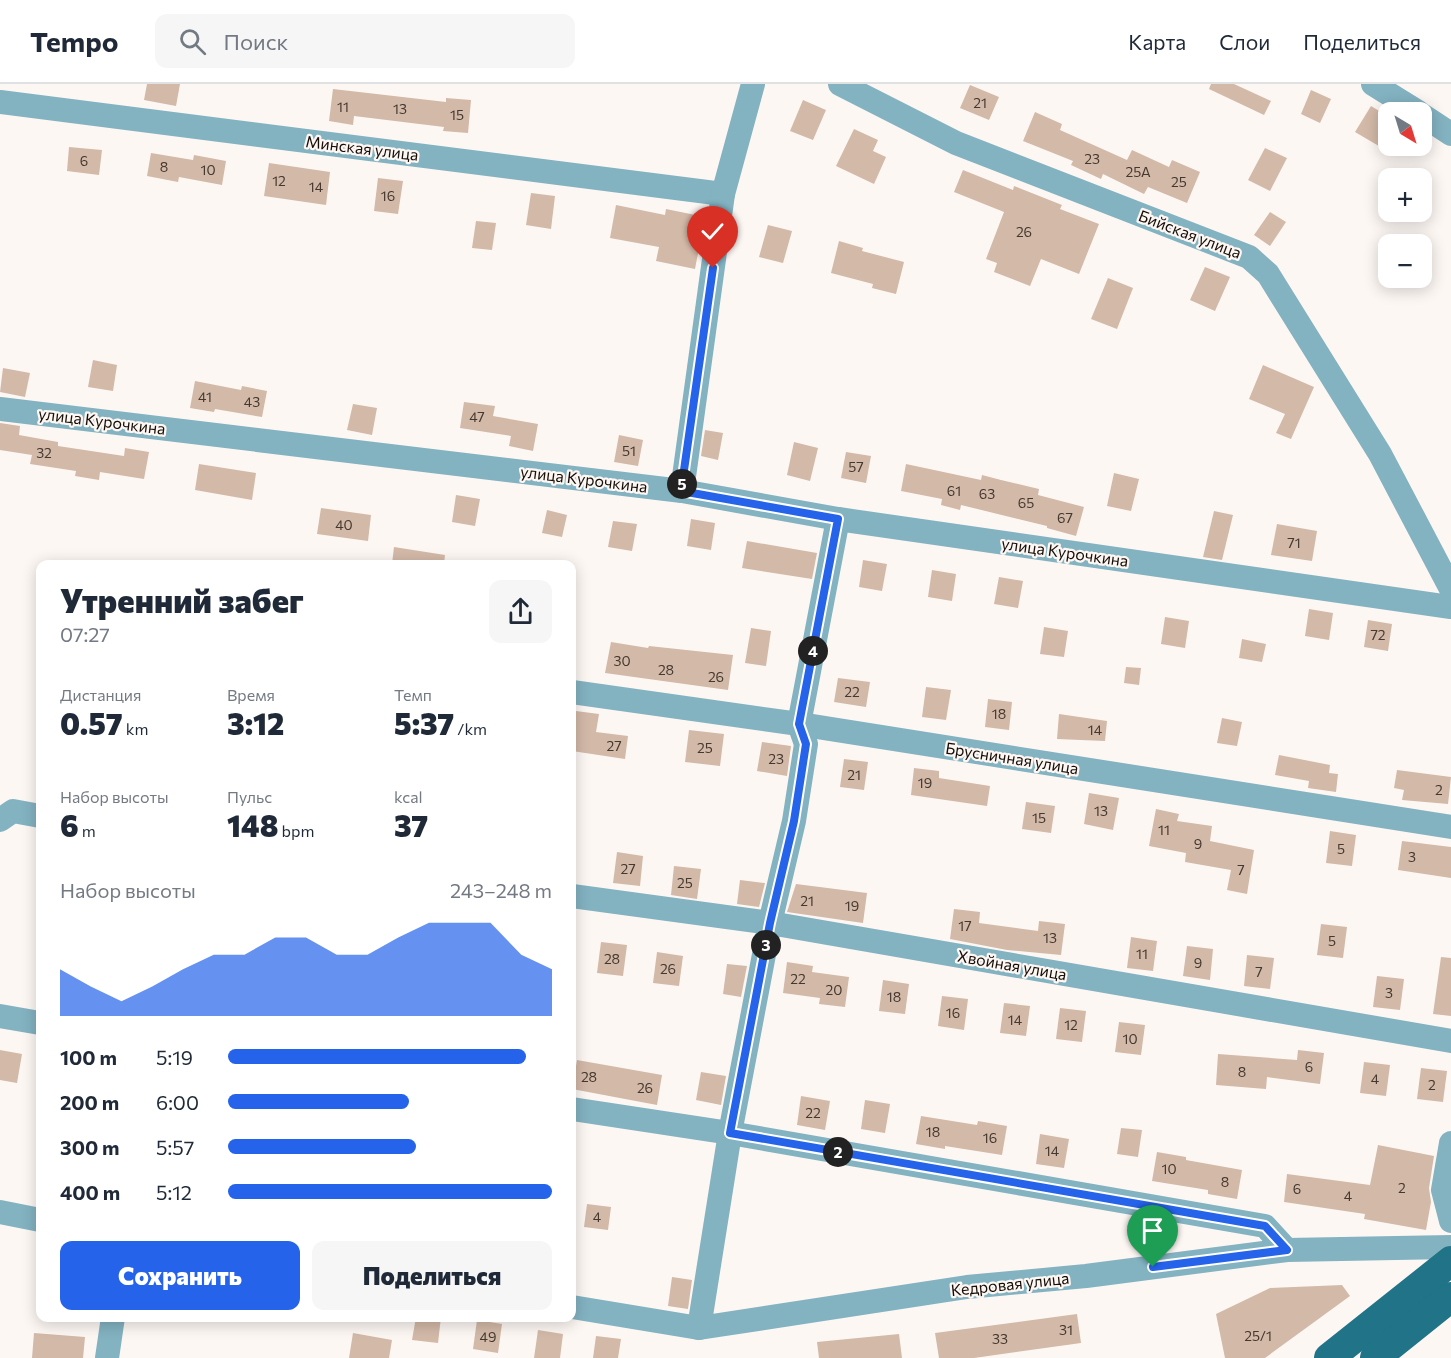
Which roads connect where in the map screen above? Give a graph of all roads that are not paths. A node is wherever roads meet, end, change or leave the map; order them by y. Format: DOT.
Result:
graph roads {
  1 [pos="753,84"];
  2 [pos="1373,84"];
  3 [pos="846,85"];
  4 [pos="0,102"];
  5 [pos="1402,102"];
  6 [pos="1432,122"];
  7 [pos="1451,134"];
  8 [pos="723,194"];
  9 [pos="0,409"];
  10 [pos="681,491"];
  11 [pos="838,519"];
  12 [pos="1451,589"];
  13 [pos="1451,607"];
  14 [pos="576,693"];
  15 [pos="799,724"];
  16 [pos="36,815"];
  17 [pos="0,820"];
  18 [pos="1451,827"];
  19 [pos="576,897"];
  20 [pos="770,923"];
  21 [pos="0,1016"];
  22 [pos="36,1022"];
  23 [pos="1451,1041"];
  24 [pos="576,1110"];
  25 [pos="730,1133"];
  26 [pos="1451,1143"];
  27 [pos="0,1212"];
  28 [pos="36,1219"];
  29 [pos="1451,1221"];
  30 [pos="1451,1247"];
  31 [pos="1287,1250"];
  32 [pos="1451,1261"];
  33 [pos="1451,1297"];
  34 [pos="576,1308"];
  35 [pos="112,1322"];
  36 [pos="699,1328"];
  37 [pos="107,1358"];
  38 [pos="1329,1358"];
  39 [pos="1375,1358"];
  1 -- 8 [label="street"];
  2 -- 5 [label="street"];
  3 -- 12 [label="street, Бийская улица"];
  4 -- 8 [label="street, Минская улица"];
  6 -- 7 [label="street"];
  8 -- 10 [label="street"];
  9 -- 10 [label="street, улица Курочкина"];
  10 -- 11 [label="street, улица Курочкина"];
  11 -- 13 [label="street, улица Курочкина"];
  11 -- 15 [label="street"];
  14 -- 15 [label="street, Брусничная улица"];
  15 -- 18 [label="street, Брусничная улица"];
  15 -- 20 [label="street"];
  16 -- 17 [label="street"];
  19 -- 20 [label="street, Хвойная улица"];
  20 -- 23 [label="street, Хвойная улица"];
  20 -- 25 [label="street"];
  21 -- 22 [label="street"];
  24 -- 25 [label="street"];
  25 -- 31 [label="street"];
  25 -- 36 [label="street"];
  26 -- 29 [label="street"];
  27 -- 28 [label="street"];
  30 -- 31 [label="street, Кедровая улица"];
  31 -- 36 [label="street, Кедровая улица"];
  32 -- 38 [label="main road"];
  33 -- 39 [label="main road"];
  34 -- 36 [label="street, Кедровая улица"];
  35 -- 37 [label="street"];
}
